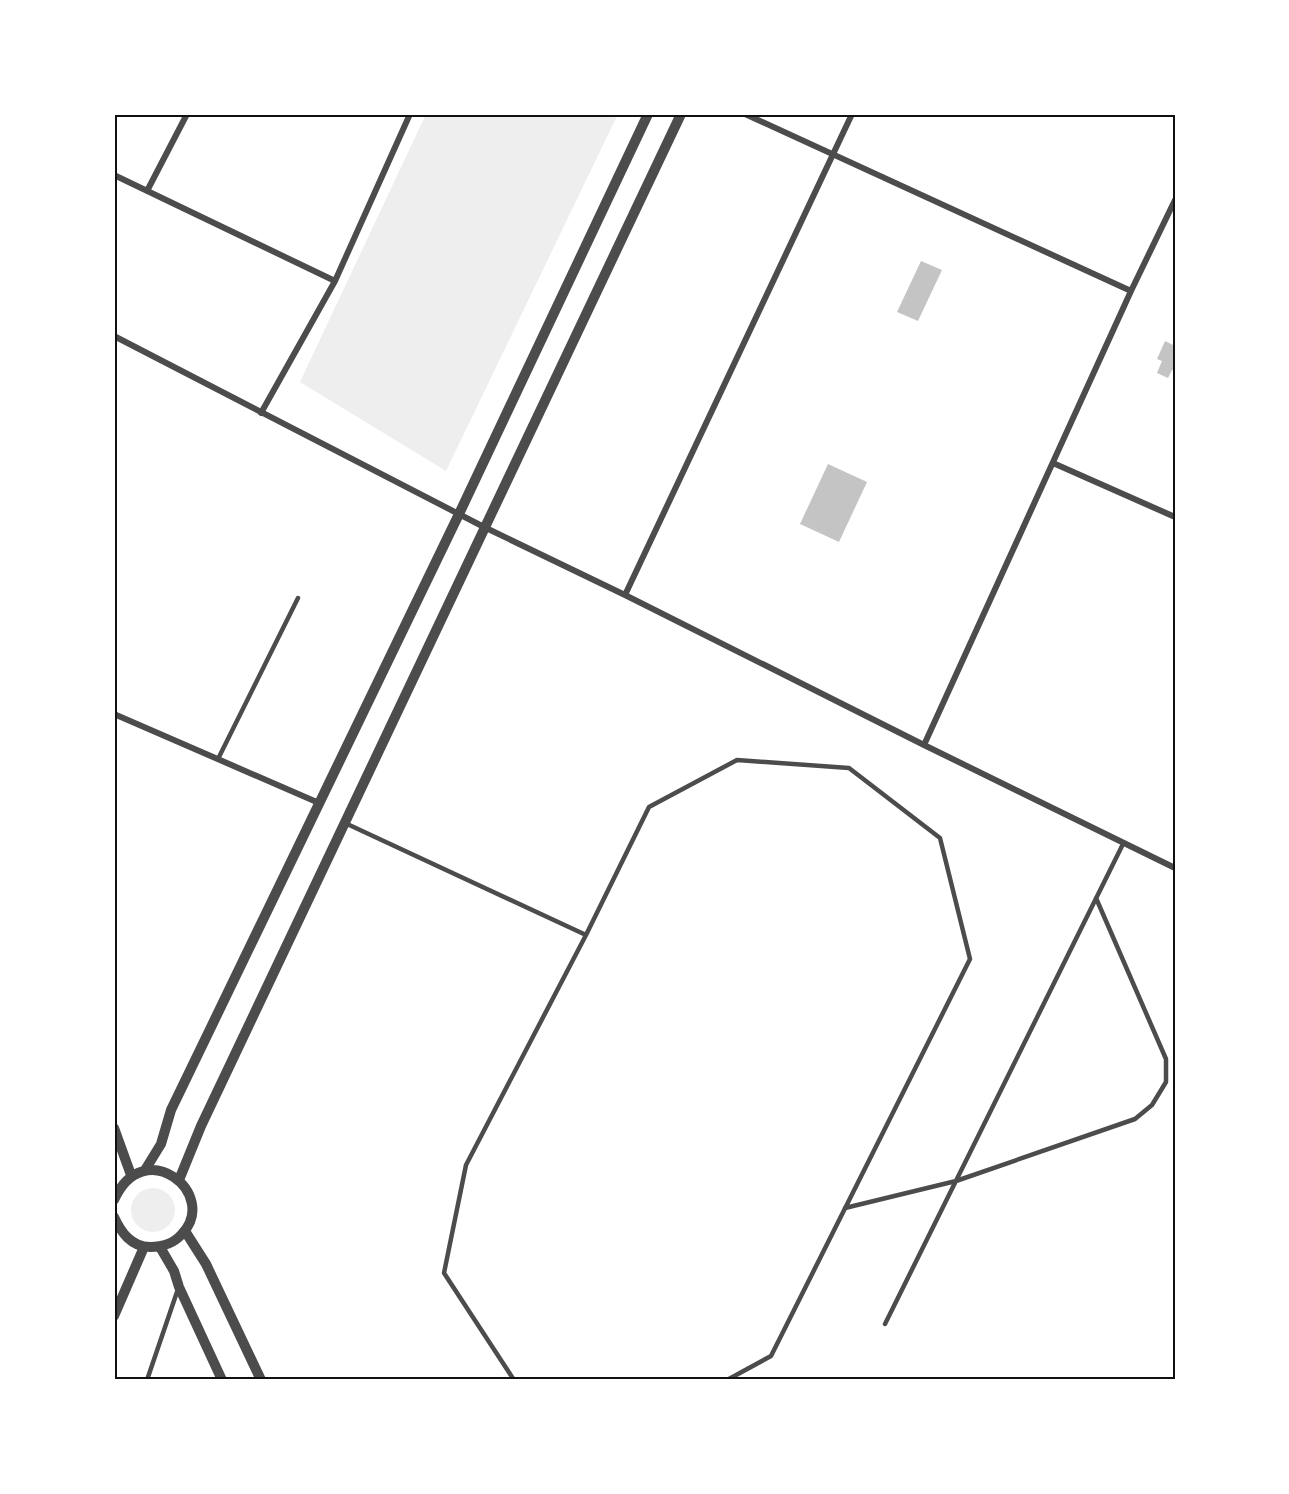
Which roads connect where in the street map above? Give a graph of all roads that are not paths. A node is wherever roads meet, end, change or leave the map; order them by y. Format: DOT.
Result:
graph roads {
  1 [pos="187,114"];
  2 [pos="410,114"];
  3 [pos="648,114"];
  4 [pos="681,114"];
  5 [pos="745,114"];
  6 [pos="852,114"];
  7 [pos="833,154"];
  8 [pos="114,175"];
  9 [pos="147,191"];
  10 [pos="1175,200"];
  11 [pos="335,281"];
  12 [pos="1131,291"];
  13 [pos="114,336"];
  14 [pos="261,413"];
  15 [pos="1053,463"];
  16 [pos="459,514"];
  17 [pos="1175,517"];
  18 [pos="484,527"];
  19 [pos="625,595"];
  20 [pos="298,597"];
  21 [pos="114,714"];
  22 [pos="924,746"];
  23 [pos="218,759"];
  24 [pos="319,803"];
  25 [pos="345,823"];
  26 [pos="1123,844"];
  27 [pos="1175,868"];
  28 [pos="1096,898"];
  29 [pos="586,935"];
  30 [pos="114,1128"];
  31 [pos="145,1170"];
  32 [pos="131,1176"];
  33 [pos="179,1180"];
  34 [pos="956,1181"];
  35 [pos="114,1200"];
  36 [pos="845,1208"];
  37 [pos="115,1226"];
  38 [pos="185,1231"];
  39 [pos="144,1247"];
  40 [pos="160,1247"];
  41 [pos="179,1287"];
  42 [pos="114,1316"];
  43 [pos="885,1324"];
  44 [pos="147,1380"];
  45 [pos="222,1380"];
  46 [pos="261,1380"];
  47 [pos="514,1380"];
  48 [pos="727,1380"];
  1 -- 9 [label="street"];
  2 -- 11 [label="street"];
  3 -- 16 [label="street"];
  4 -- 18 [label="street"];
  5 -- 7 [label="street"];
  6 -- 7 [label="street"];
  7 -- 12 [label="street"];
  7 -- 19 [label="street"];
  8 -- 9 [label="street"];
  9 -- 11 [label="street"];
  10 -- 12 [label="street"];
  11 -- 14 [label="street"];
  12 -- 15 [label="street"];
  13 -- 14 [label="street"];
  14 -- 16 [label="street"];
  15 -- 17 [label="street"];
  15 -- 22 [label="street"];
  16 -- 18 [label="street"];
  16 -- 24 [label="street"];
  18 -- 19 [label="street"];
  18 -- 25 [label="street"];
  19 -- 22 [label="street"];
  20 -- 23 [label="lane"];
  21 -- 23 [label="street"];
  22 -- 26 [label="street"];
  23 -- 24 [label="street"];
  24 -- 31 [label="street"];
  25 -- 29 [label="lane"];
  25 -- 33 [label="street"];
  26 -- 27 [label="street"];
  26 -- 28 [label="lane"];
  28 -- 34 [label="lane"];
  28 -- 34 [label="lane"];
  29 -- 36 [label="lane"];
  29 -- 47 [label="lane"];
  30 -- 32 [label="street"];
  31 -- 32 [label="street"];
  31 -- 33 [label="street"];
  32 -- 35 [label="street"];
  33 -- 38 [label="street"];
  34 -- 36 [label="lane"];
  34 -- 43 [label="lane"];
  36 -- 48 [label="lane"];
  37 -- 39 [label="street"];
  38 -- 40 [label="street"];
  38 -- 46 [label="street"];
  39 -- 40 [label="street"];
  39 -- 42 [label="street"];
  40 -- 41 [label="street"];
  41 -- 44 [label="lane"];
  41 -- 45 [label="street"];
}
